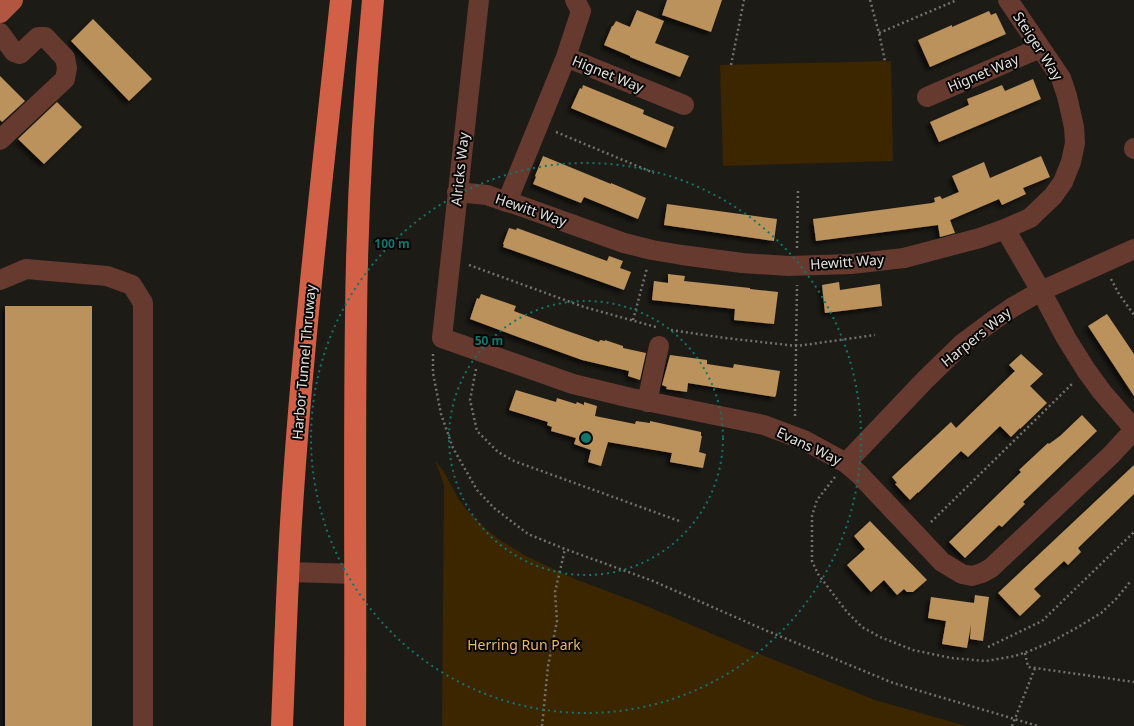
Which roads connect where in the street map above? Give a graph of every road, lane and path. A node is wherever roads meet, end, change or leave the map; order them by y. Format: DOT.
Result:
graph roads {
  1 [pos="12,0"];
  2 [pos="342,0"];
  3 [pos="373,0"];
  4 [pos="478,0"];
  5 [pos="575,0"];
  6 [pos="744,0"];
  7 [pos="870,0"];
  8 [pos="956,0"];
  9 [pos="1008,0"];
  10 [pos="0,12"];
  11 [pos="879,33"];
  12 [pos="0,34"];
  13 [pos="1040,48"];
  14 [pos="566,57"];
  15 [pos="885,61"];
  16 [pos="731,65"];
  17 [pos="927,97"];
  18 [pos="684,105"];
  19 [pos="538,125"];
  20 [pos="0,140"];
  21 [pos="654,173"];
  22 [pos="798,190"];
  23 [pos="458,192"];
  24 [pos="508,202"];
  25 [pos="1005,229"];
  26 [pos="1134,249"];
  27 [pos="652,250"];
  28 [pos="1102,263"];
  29 [pos="469,265"];
  30 [pos="797,266"];
  31 [pos="0,280"];
  32 [pos="1041,291"];
  33 [pos="1134,315"];
  34 [pos="633,320"];
  35 [pos="661,334"];
  36 [pos="875,335"];
  37 [pos="442,338"];
  38 [pos="797,346"];
  39 [pos="480,351"];
  40 [pos="1086,370"];
  41 [pos="647,402"];
  42 [pos="1134,429"];
  43 [pos="795,437"];
  44 [pos="846,463"];
  45 [pos="682,522"];
  46 [pos="1134,532"];
  47 [pos="917,536"];
  48 [pos="565,549"];
  49 [pos="289,572"];
  50 [pos="355,574"];
  51 [pos="1130,582"];
  52 [pos="988,647"];
  53 [pos="1025,653"];
  54 [pos="1035,668"];
  55 [pos="1134,682"];
  56 [pos="1015,719"];
  57 [pos="144,726"];
  58 [pos="282,726"];
  59 [pos="355,726"];
  60 [pos="542,726"];
  61 [pos="1012,726"];
  62 [pos="1038,726"];
  1 -- 10 [label="main road"];
  2 -- 49 [label="highway, Harbor Tunnel Thruway"];
  3 -- 50 [label="highway"];
  4 -- 23 [label="street, Alricks Way"];
  5 -- 14 [label="street, Hignet Way"];
  6 -- 16 [label="path"];
  7 -- 11 [label="path"];
  8 -- 11 [label="path"];
  9 -- 13 [label="street, Steiger Way"];
  11 -- 15 [label="path"];
  12 -- 20 [label="street"];
  13 -- 17 [label="street, Hignet Way"];
  13 -- 25 [label="street, Steiger Way"];
  14 -- 18 [label="street, Hignet Way"];
  14 -- 19 [label="street"];
  19 -- 21 [label="path"];
  19 -- 24 [label="street"];
  22 -- 30 [label="path"];
  23 -- 24 [label="street, Hewitt Way"];
  23 -- 37 [label="street, Alricks Way"];
  24 -- 27 [label="street, Hewitt Way"];
  25 -- 30 [label="street, Hewitt Way"];
  25 -- 32 [label="street"];
  26 -- 28 [label="street, Harpers Way"];
  27 -- 30 [label="street, Hewitt Way"];
  27 -- 34 [label="path"];
  28 -- 32 [label="street, Harpers Way"];
  28 -- 33 [label="path"];
  29 -- 34 [label="path"];
  30 -- 38 [label="path"];
  31 -- 57 [label="street"];
  32 -- 40 [label="street"];
  32 -- 44 [label="street, Harpers Way"];
  34 -- 35 [label="path"];
  35 -- 38 [label="path"];
  35 -- 41 [label="street"];
  36 -- 38 [label="path"];
  37 -- 39 [label="street, Evans Way"];
  37 -- 48 [label="path"];
  38 -- 43 [label="path"];
  39 -- 41 [label="street, Evans Way"];
  39 -- 45 [label="path"];
  40 -- 42 [label="street"];
  40 -- 47 [label="path"];
  41 -- 43 [label="street, Evans Way"];
  42 -- 47 [label="street, Evans Way"];
  43 -- 44 [label="street, Evans Way"];
  44 -- 47 [label="street, Evans Way"];
  44 -- 53 [label="path"];
  46 -- 52 [label="path"];
  48 -- 56 [label="path"];
  48 -- 60 [label="path"];
  49 -- 50 [label="street"];
  49 -- 58 [label="highway, Harbor Tunnel Thruway"];
  50 -- 59 [label="highway"];
  51 -- 53 [label="path"];
  53 -- 54 [label="path"];
  54 -- 55 [label="path"];
  54 -- 56 [label="path"];
  56 -- 61 [label="path"];
  56 -- 62 [label="path"];
}
